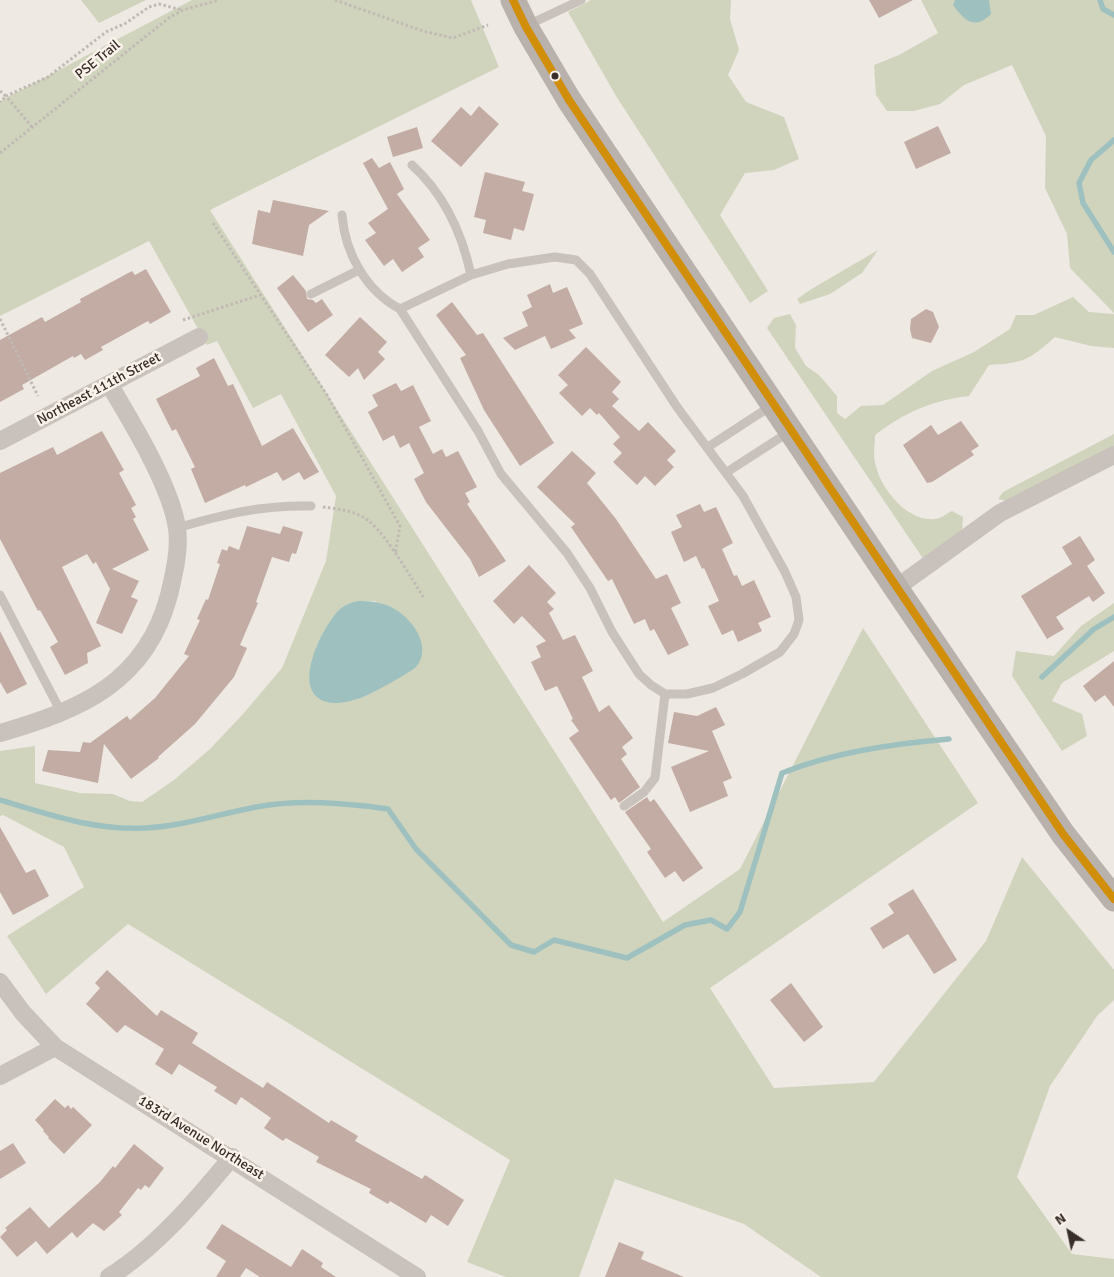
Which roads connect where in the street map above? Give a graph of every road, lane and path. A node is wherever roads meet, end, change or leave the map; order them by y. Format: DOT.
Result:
graph roads {
  1 [pos="165,0"];
  2 [pos="219,0"];
  3 [pos="335,0"];
  4 [pos="513,0"];
  5 [pos="581,0"];
  6 [pos="159,4"];
  7 [pos="183,10"];
  8 [pos="488,25"];
  9 [pos="526,26"];
  10 [pos="0,91"];
  11 [pos="6,96"];
  12 [pos="0,102"];
  13 [pos="32,127"];
  14 [pos="0,153"];
  15 [pos="412,165"];
  16 [pos="342,215"];
  17 [pos="213,223"];
  18 [pos="360,270"];
  19 [pos="471,275"];
  20 [pos="311,294"];
  21 [pos="260,295"];
  22 [pos="400,309"];
  23 [pos="0,319"];
  24 [pos="183,320"];
  25 [pos="199,338"];
  26 [pos="109,384"];
  27 [pos="38,396"];
  28 [pos="774,405"];
  29 [pos="790,431"];
  30 [pos="0,441"];
  31 [pos="708,447"];
  32 [pos="1114,455"];
  33 [pos="727,472"];
  34 [pos="311,506"];
  35 [pos="177,536"];
  36 [pos="395,554"];
  37 [pos="896,588"];
  38 [pos="0,595"];
  39 [pos="424,598"];
  40 [pos="665,694"];
  41 [pos="62,714"];
  42 [pos="0,733"];
  43 [pos="624,806"];
  44 [pos="1114,899"];
  45 [pos="0,982"];
  46 [pos="56,1047"];
  47 [pos="0,1076"];
  48 [pos="232,1158"];
  49 [pos="109,1277"];
  50 [pos="417,1277"];
  1 -- 6 [label="path"];
  2 -- 7 [label="path, PSE Trail"];
  3 -- 8 [label="path"];
  4 -- 9 [label="main road"];
  5 -- 9 [label="lane"];
  6 -- 7 [label="path"];
  6 -- 11 [label="path"];
  7 -- 13 [label="path, PSE Trail"];
  9 -- 28 [label="main road"];
  10 -- 11 [label="path"];
  11 -- 12 [label="path"];
  11 -- 13 [label="path"];
  13 -- 14 [label="path, PSE Trail"];
  15 -- 19 [label="lane"];
  16 -- 18 [label="lane"];
  17 -- 21 [label="path"];
  18 -- 20 [label="lane"];
  18 -- 22 [label="lane"];
  19 -- 22 [label="lane"];
  19 -- 31 [label="lane"];
  21 -- 24 [label="path"];
  21 -- 36 [label="path"];
  22 -- 40 [label="lane"];
  23 -- 27 [label="path"];
  25 -- 26 [label="street, Northeast 111th Street"];
  26 -- 30 [label="street, Northeast 111th Street"];
  26 -- 35 [label="street"];
  28 -- 29 [label="main road"];
  28 -- 31 [label="lane"];
  29 -- 33 [label="lane"];
  29 -- 37 [label="main road"];
  31 -- 33 [label="lane"];
  32 -- 37 [label="street"];
  33 -- 40 [label="lane"];
  34 -- 35 [label="lane"];
  34 -- 36 [label="path"];
  35 -- 41 [label="street"];
  36 -- 39 [label="path"];
  37 -- 44 [label="main road"];
  38 -- 41 [label="lane"];
  40 -- 43 [label="lane"];
  41 -- 42 [label="street"];
  45 -- 46 [label="street, 183rd Avenue Northeast"];
  46 -- 47 [label="street"];
  46 -- 48 [label="street, 183rd Avenue Northeast"];
  48 -- 49 [label="street"];
  48 -- 50 [label="street, 183rd Avenue Northeast"];
}
